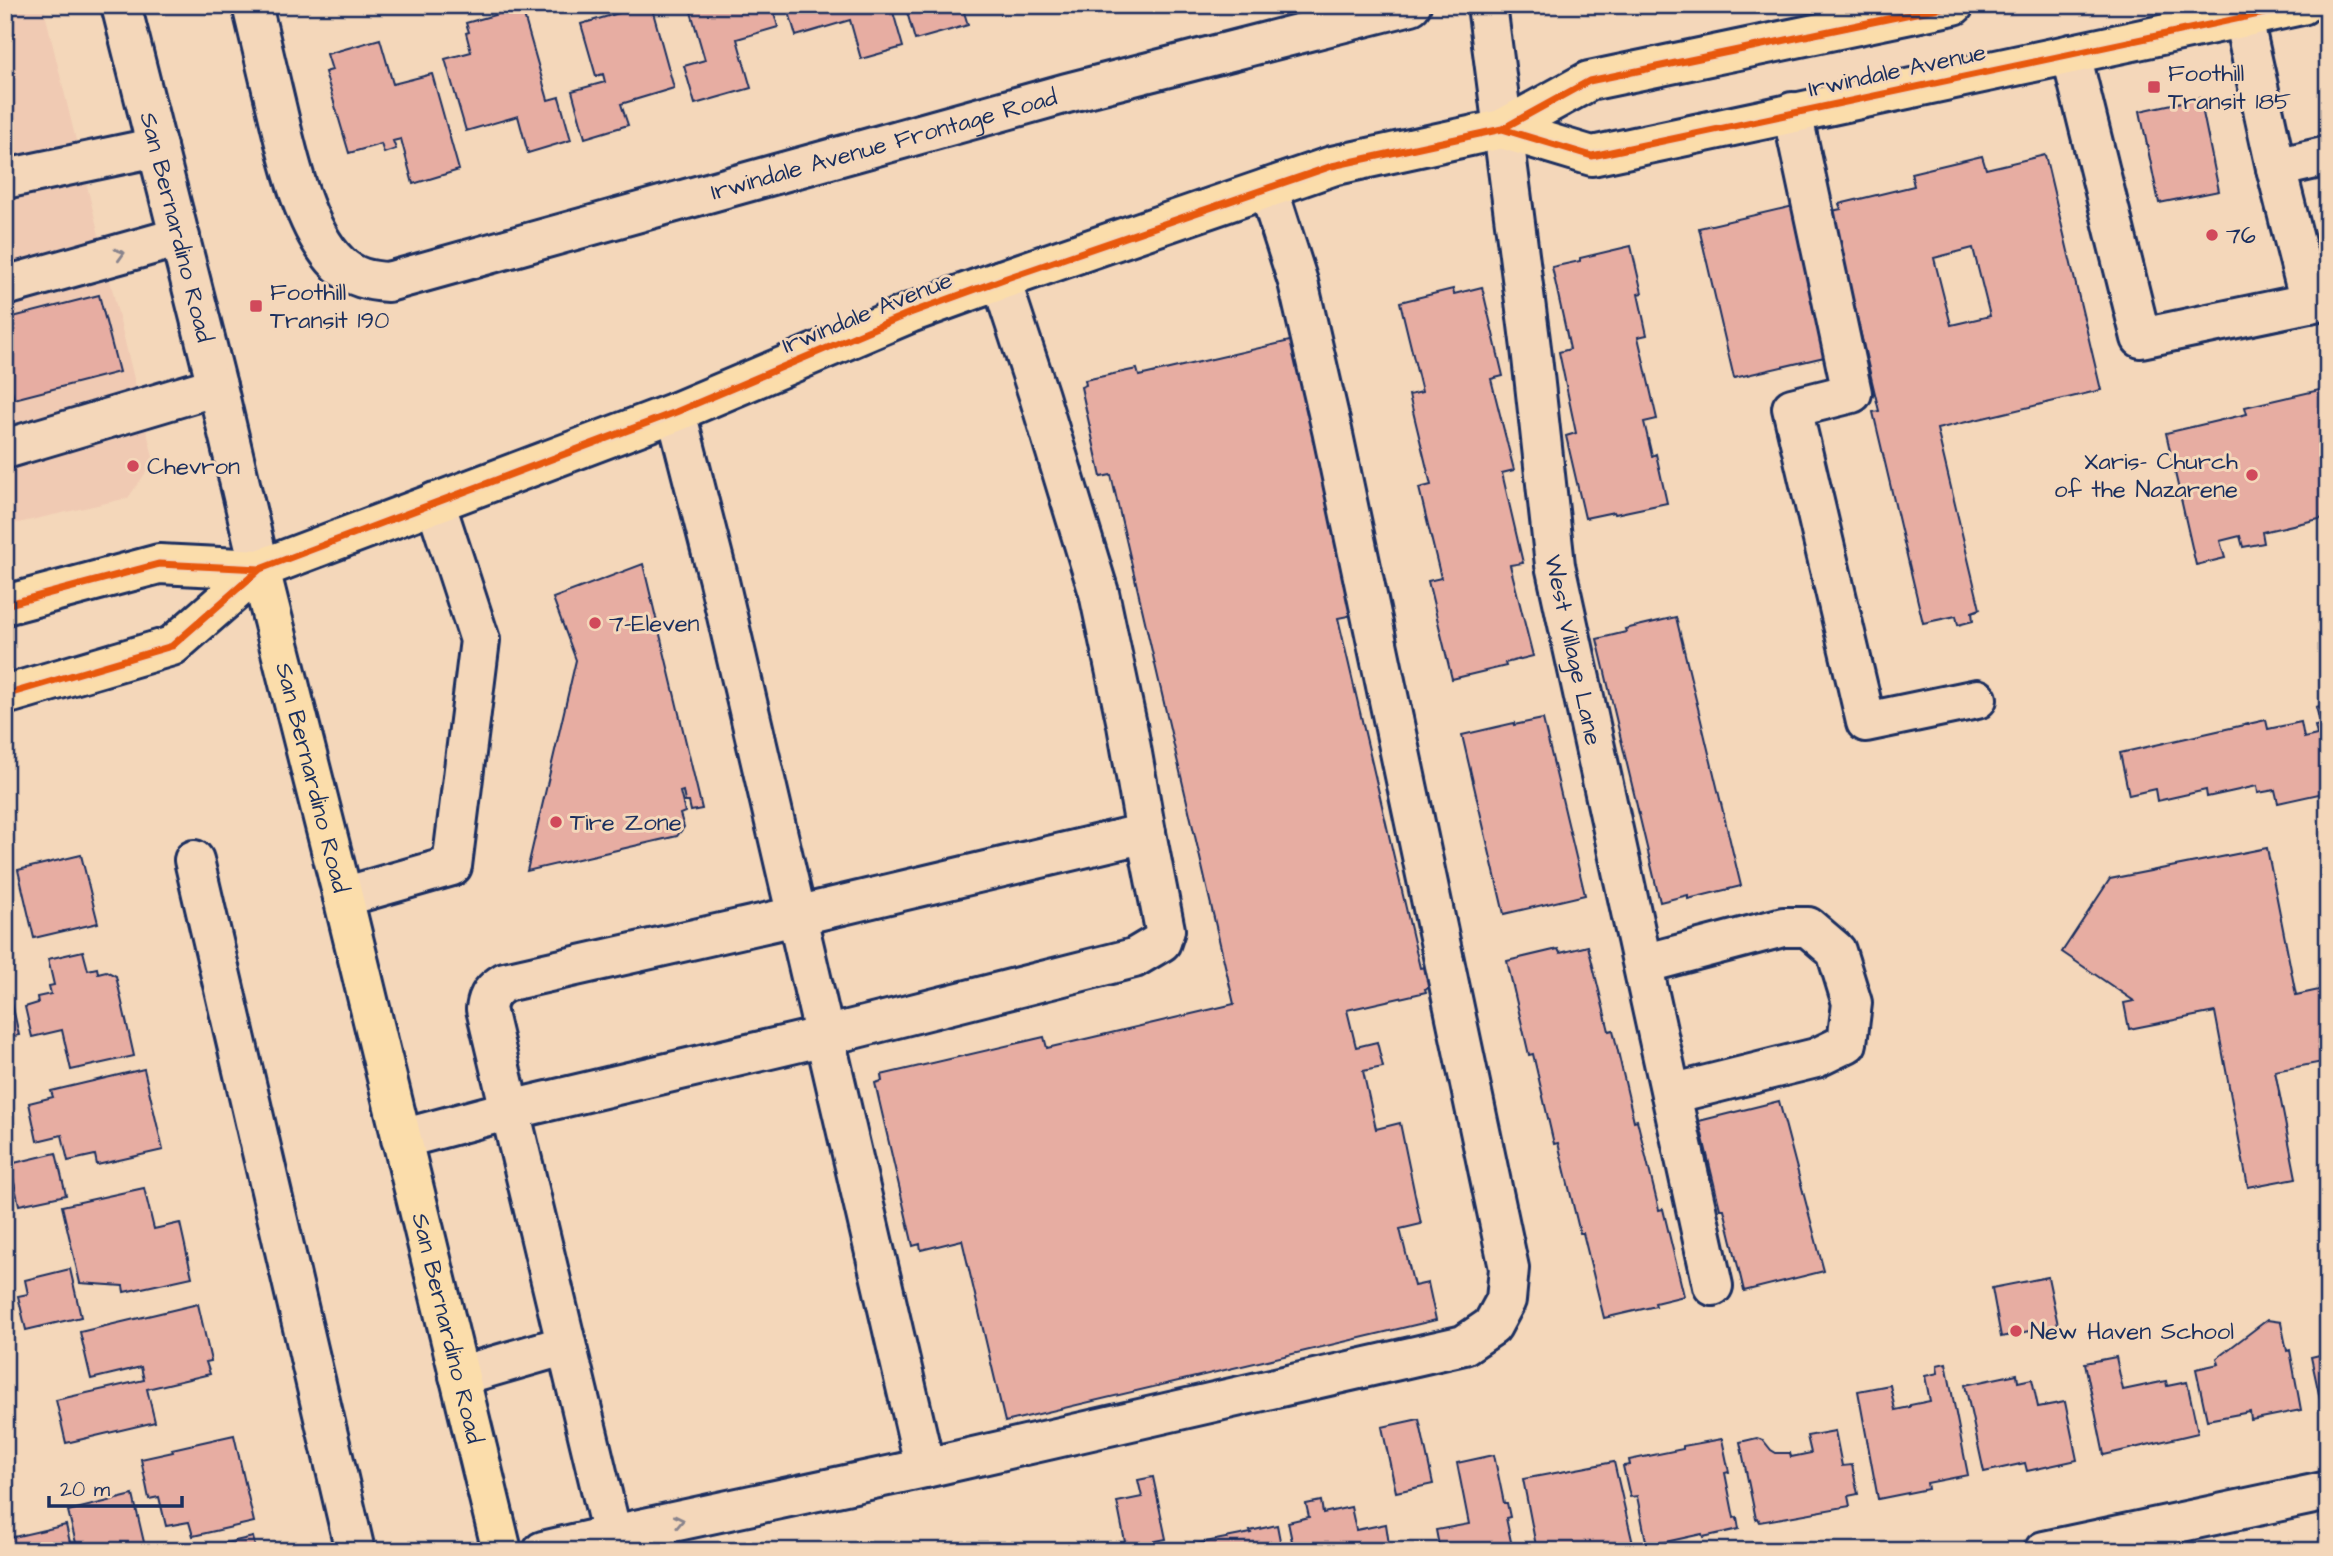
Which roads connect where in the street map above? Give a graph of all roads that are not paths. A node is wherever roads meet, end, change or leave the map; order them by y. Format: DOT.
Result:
graph roads {
  1 [pos="121,5"];
  2 [pos="252,5"];
  3 [pos="1411,5"];
  4 [pos="1487,5"];
  5 [pos="1954,5"];
  6 [pos="2302,5"];
  7 [pos="2243,18"];
  8 [pos="2071,54"];
  9 [pos="1792,112"];
  10 [pos="1502,129"];
  11 [pos="157,147"];
  12 [pos="2328,156"];
  13 [pos="2276,168"];
  14 [pos="5,179"];
  15 [pos="1268,188"];
  16 [pos="180,237"];
  17 [pos="1001,281"];
  18 [pos="5,286"];
  19 [pos="2319,301"];
  20 [pos="217,386"];
  21 [pos="676,412"];
  22 [pos="5,449"];
  23 [pos="435,502"];
  24 [pos="260,569"];
  25 [pos="5,605"];
  26 [pos="5,695"];
  27 [pos="1978,699"];
  28 [pos="1146,833"];
  29 [pos="194,860"];
  30 [pos="343,897"];
  31 [pos="796,916"];
  32 [pos="1643,964"];
  33 [pos="825,1036"];
  34 [pos="1671,1094"];
  35 [pos="510,1110"];
  36 [pos="401,1139"];
  37 [pos="1713,1286"];
  38 [pos="566,1345"];
  39 [pos="459,1376"];
  40 [pos="925,1468"];
  41 [pos="2328,1490"];
  42 [pos="612,1535"];
  43 [pos="355,1551"];
  44 [pos="502,1551"];
  45 [pos="543,1551"];
  46 [pos="2044,1551"];
  1 -- 11 [label="street, San Bernardino Road"];
  2 -- 3 [label="street, Irwindale Avenue Frontage Road"];
  4 -- 10 [label="street, West Village Lane"];
  5 -- 10 [label="main road, Irwindale Avenue"];
  6 -- 7 [label="main road, Irwindale Avenue"];
  7 -- 8 [label="main road, Irwindale Avenue"];
  7 -- 13 [label="street"];
  8 -- 9 [label="main road, Irwindale Avenue"];
  8 -- 19 [label="street"];
  9 -- 10 [label="main road, Irwindale Avenue"];
  9 -- 27 [label="street"];
  10 -- 15 [label="main road, Irwindale Avenue"];
  10 -- 32 [label="street, West Village Lane"];
  11 -- 14 [label="street"];
  11 -- 16 [label="street, San Bernardino Road"];
  12 -- 13 [label="street"];
  13 -- 19 [label="street"];
  15 -- 17 [label="main road, Irwindale Avenue"];
  15 -- 40 [label="street"];
  18 -- 16 [label="street, one-way"];
  16 -- 20 [label="street, San Bernardino Road"];
  17 -- 21 [label="main road, Irwindale Avenue"];
  17 -- 28 [label="street"];
  20 -- 22 [label="street"];
  20 -- 24 [label="street, San Bernardino Road"];
  21 -- 23 [label="main road, Irwindale Avenue"];
  21 -- 31 [label="street"];
  23 -- 24 [label="main road, Irwindale Avenue"];
  23 -- 30 [label="street"];
  24 -- 25 [label="main road, Irwindale Avenue"];
  24 -- 26 [label="main road, Irwindale Avenue"];
  24 -- 30 [label="main road, San Bernardino Road"];
  28 -- 31 [label="street"];
  28 -- 33 [label="street"];
  29 -- 43 [label="street"];
  30 -- 36 [label="main road, San Bernardino Road"];
  31 -- 33 [label="street"];
  31 -- 35 [label="street"];
  32 -- 34 [label="street, West Village Lane"];
  32 -- 34 [label="street"];
  33 -- 35 [label="street"];
  33 -- 40 [label="street"];
  34 -- 37 [label="street, West Village Lane"];
  35 -- 36 [label="street"];
  35 -- 38 [label="street"];
  36 -- 39 [label="main road, San Bernardino Road"];
  38 -- 39 [label="street"];
  38 -- 42 [label="street"];
  39 -- 44 [label="main road, San Bernardino Road"];
  42 -- 40 [label="street, one-way"];
  41 -- 46 [label="street"];
  42 -- 45 [label="street"];
}
